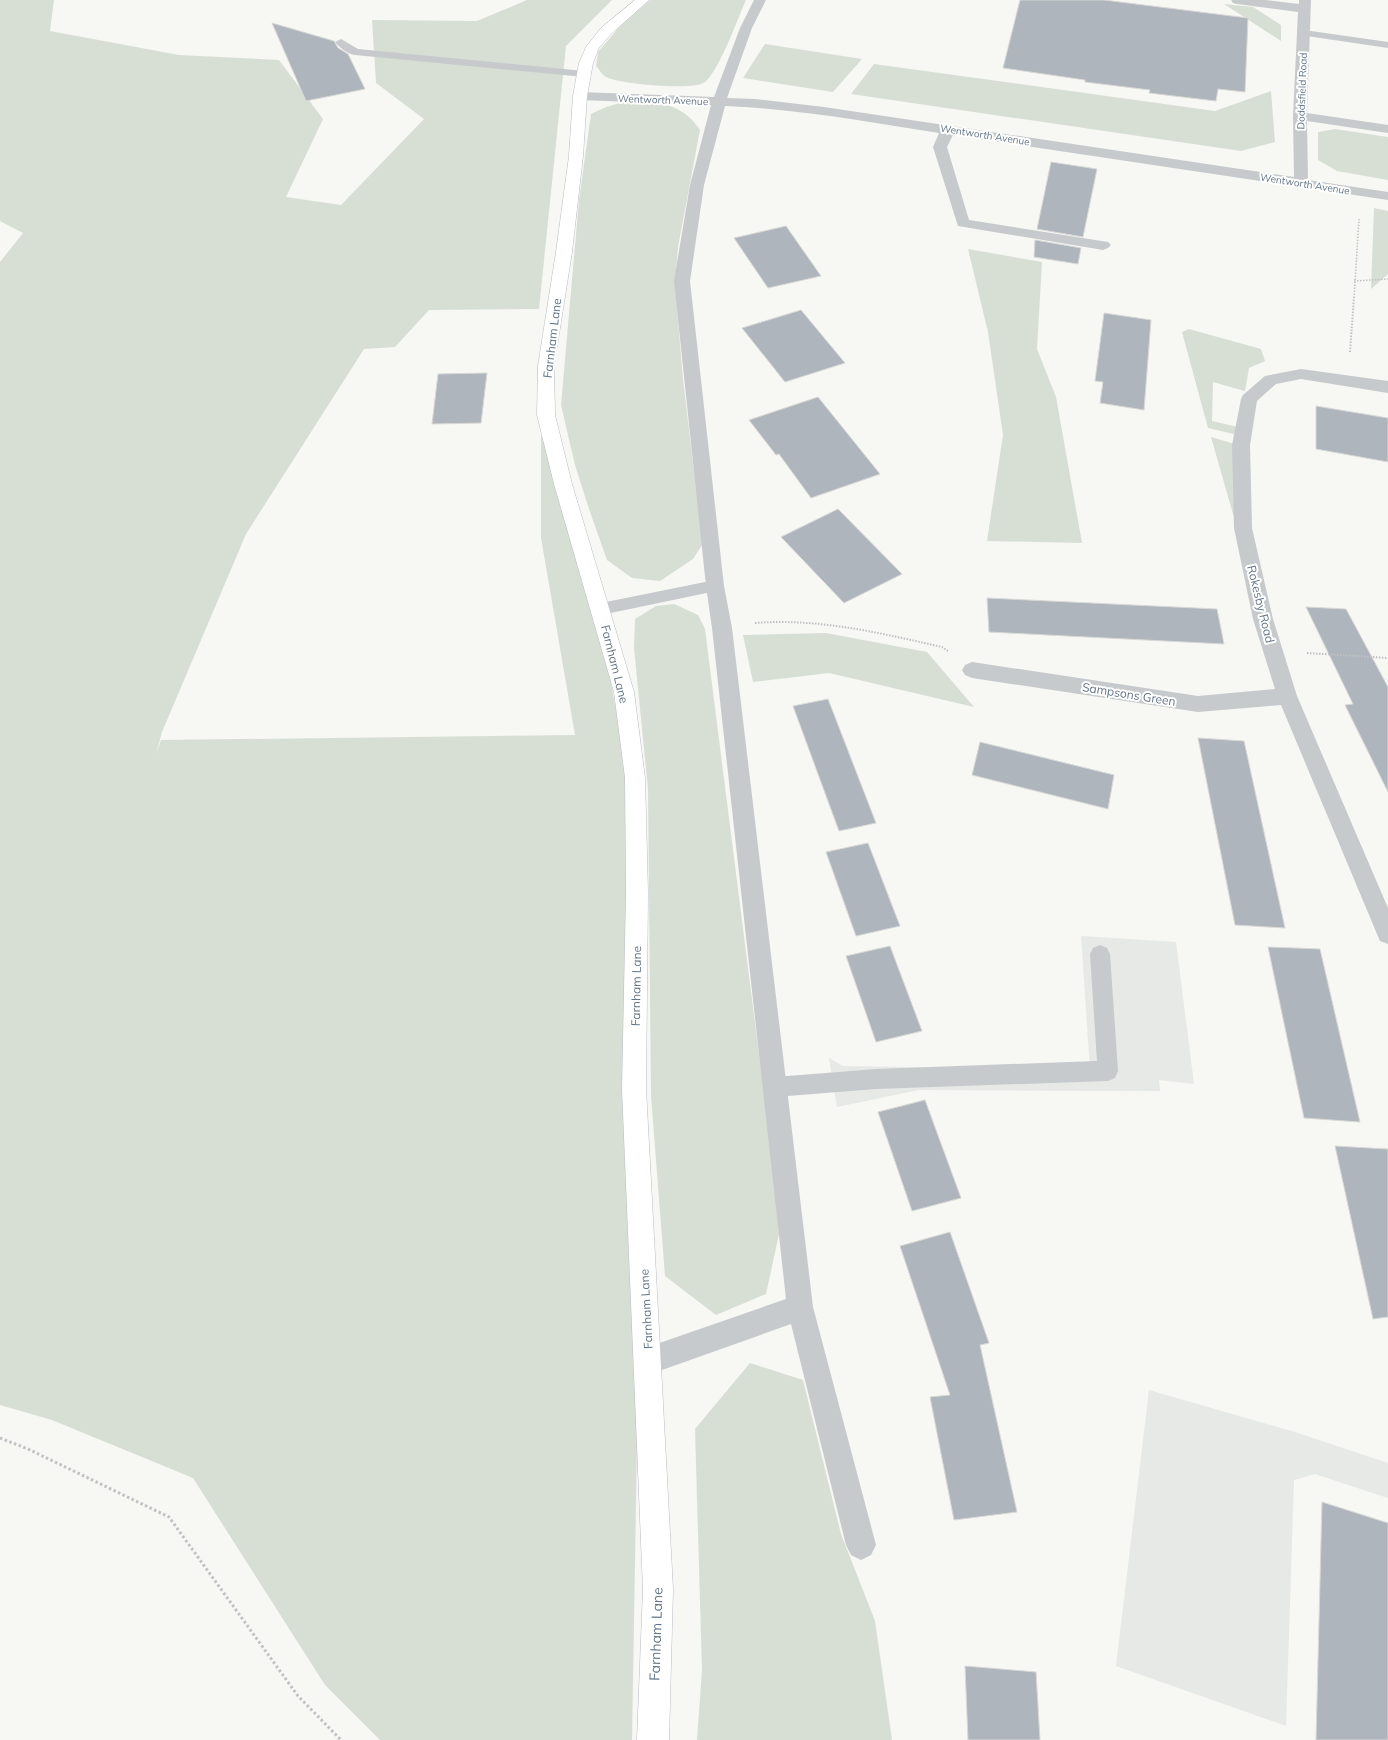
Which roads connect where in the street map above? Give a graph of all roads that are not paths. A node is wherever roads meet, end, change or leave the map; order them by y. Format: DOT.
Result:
graph roads {
  1 [pos="643,0"];
  2 [pos="760,0"];
  3 [pos="1237,0"];
  4 [pos="1305,4"];
  5 [pos="1304,33"];
  6 [pos="341,42"];
  7 [pos="1388,45"];
  8 [pos="584,74"];
  9 [pos="580,96"];
  10 [pos="719,102"];
  11 [pos="1300,116"];
  12 [pos="948,129"];
  13 [pos="1388,130"];
  14 [pos="1301,182"];
  15 [pos="1388,196"];
  16 [pos="1104,245"];
  17 [pos="1388,387"];
  18 [pos="715,586"];
  19 [pos="600,609"];
  20 [pos="972,670"];
  21 [pos="1287,696"];
  22 [pos="1388,934"];
  23 [pos="1100,954"];
  24 [pos="775,1087"];
  25 [pos="800,1307"];
  26 [pos="648,1361"];
  27 [pos="861,1545"];
  28 [pos="653,1740"];
  1 -- 8 [label="street, Farnham Lane"];
  2 -- 10 [label="street"];
  3 -- 4 [label="street"];
  4 -- 5 [label="street, Doddsfield Road"];
  5 -- 7 [label="lane"];
  5 -- 11 [label="street, Doddsfield Road"];
  6 -- 8 [label="lane"];
  8 -- 9 [label="street, Farnham Lane"];
  9 -- 10 [label="street, Wentworth Avenue"];
  9 -- 19 [label="street, Farnham Lane"];
  10 -- 12 [label="street, Wentworth Avenue"];
  10 -- 18 [label="street"];
  11 -- 13 [label="street"];
  11 -- 14 [label="street, Doddsfield Road"];
  12 -- 14 [label="street, Wentworth Avenue"];
  12 -- 16 [label="street"];
  14 -- 15 [label="street, Wentworth Avenue"];
  17 -- 21 [label="street, Rokesby Road"];
  18 -- 19 [label="lane"];
  18 -- 24 [label="street"];
  19 -- 26 [label="street, Farnham Lane"];
  20 -- 21 [label="street, Sampsons Green"];
  21 -- 22 [label="street, Rokesby Road"];
  23 -- 24 [label="lane"];
  24 -- 25 [label="street"];
  25 -- 26 [label="street, Farnham Lane"];
  25 -- 27 [label="street"];
  26 -- 28 [label="street, Farnham Lane"];
}
